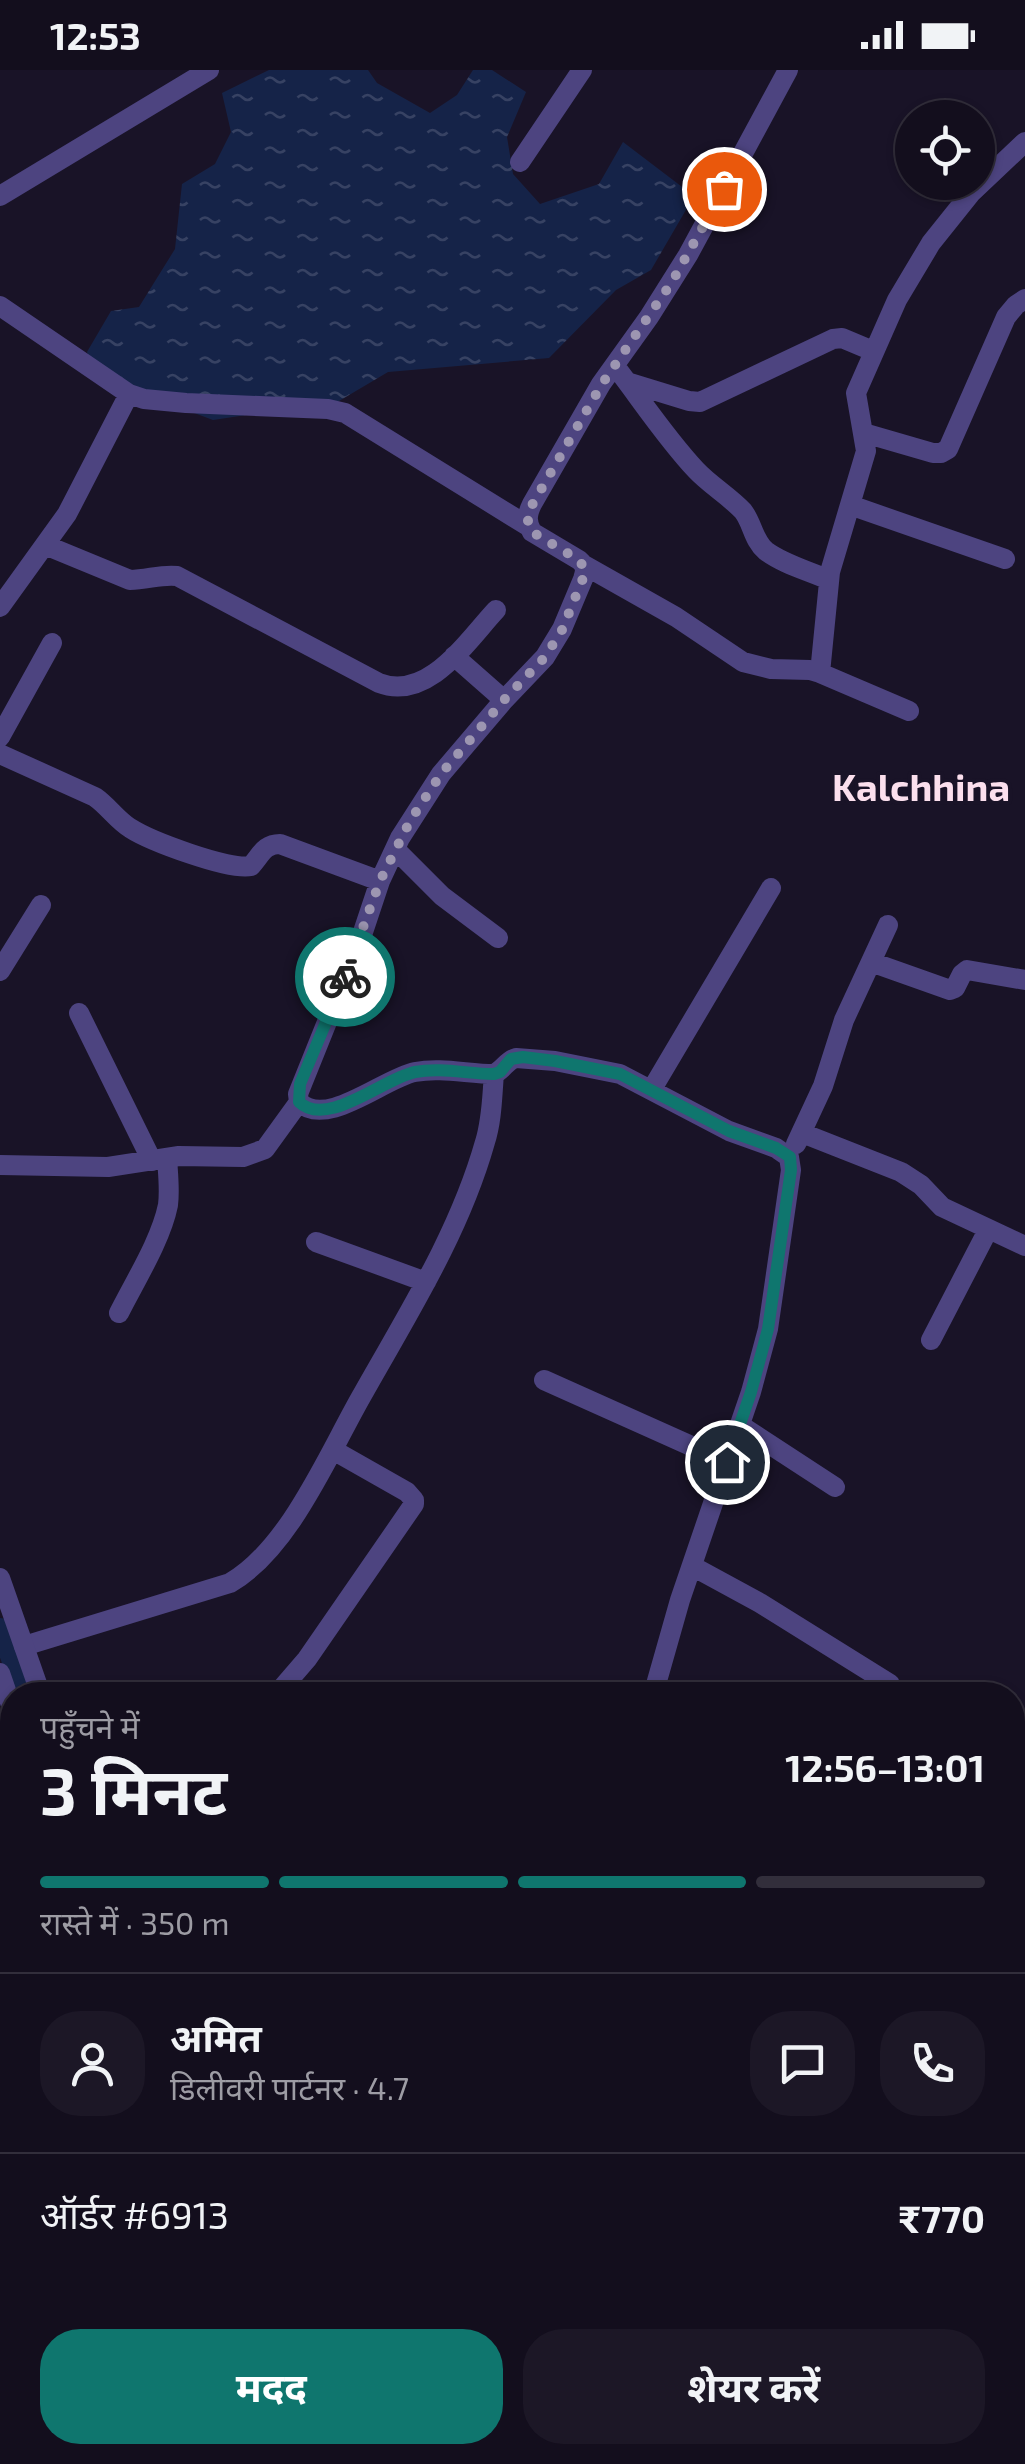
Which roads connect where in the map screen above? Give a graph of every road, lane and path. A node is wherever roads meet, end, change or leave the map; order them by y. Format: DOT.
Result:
graph roads {
  1 [pos="210,70"];
  2 [pos="582,70"];
  3 [pos="788,70"];
  4 [pos="1025,142"];
  5 [pos="520,162"];
  6 [pos="0,196"];
  7 [pos="1025,298"];
  8 [pos="0,306"];
  9 [pos="873,352"];
  10 [pos="621,374"];
  11 [pos="128,394"];
  12 [pos="864,433"];
  13 [pos="850,505"];
  14 [pos="528,526"];
  15 [pos="46,546"];
  16 [pos="1005,559"];
  17 [pos="584,565"];
  18 [pos="829,580"];
  19 [pos="0,607"];
  20 [pos="496,610"];
  21 [pos="52,643"];
  22 [pos="454,656"];
  23 [pos="820,673"];
  24 [pos="504,700"];
  25 [pos="909,712"];
  26 [pos="0,736"];
  27 [pos="0,754"];
  28 [pos="395,849"];
  29 [pos="380,881"];
  30 [pos="771,888"];
  31 [pos="41,905"];
  32 [pos="888,924"];
  33 [pos="498,938"];
  34 [pos="870,962"];
  35 [pos="0,971"];
  36 [pos="1025,980"];
  37 [pos="78,1013"];
  38 [pos="494,1074"];
  39 [pos="652,1089"];
  40 [pos="299,1102"];
  41 [pos="802,1133"];
  42 [pos="790,1157"];
  43 [pos="160,1160"];
  44 [pos="0,1166"];
  45 [pos="988,1230"];
  46 [pos="316,1242"];
  47 [pos="1025,1246"];
  48 [pos="426,1282"];
  49 [pos="120,1313"];
  50 [pos="931,1340"];
  51 [pos="544,1380"];
  52 [pos="740,1425"];
  53 [pos="333,1450"];
  54 [pos="727,1462"];
  55 [pos="835,1487"];
  56 [pos="692,1566"];
  57 [pos="0,1578"];
  58 [pos="24,1646"];
  59 [pos="36,1682"];
  60 [pos="287,1682"];
  61 [pos="657,1682"];
  62 [pos="887,1682"];
  1 -- 6 [label="street"];
  2 -- 5 [label="street"];
  3 -- 10 [label="street"];
  4 -- 9 [label="street"];
  7 -- 12 [label="street"];
  8 -- 11 [label="street"];
  9 -- 10 [label="street"];
  9 -- 12 [label="street"];
  10 -- 14 [label="street"];
  10 -- 18 [label="street"];
  11 -- 14 [label="street"];
  11 -- 15 [label="street"];
  12 -- 13 [label="street"];
  13 -- 16 [label="street"];
  13 -- 18 [label="street"];
  14 -- 17 [label="street"];
  15 -- 19 [label="street"];
  15 -- 22 [label="street"];
  17 -- 23 [label="street"];
  17 -- 24 [label="street"];
  18 -- 23 [label="street"];
  20 -- 22 [label="street"];
  21 -- 26 [label="street"];
  22 -- 24 [label="street"];
  23 -- 25 [label="street"];
  24 -- 28 [label="street"];
  27 -- 29 [label="street"];
  28 -- 29 [label="street"];
  28 -- 33 [label="street"];
  29 -- 40 [label="street"];
  30 -- 39 [label="street"];
  31 -- 35 [label="street"];
  32 -- 34 [label="street"];
  34 -- 36 [label="street"];
  34 -- 41 [label="street"];
  37 -- 43 [label="street"];
  38 -- 39 [label="street"];
  38 -- 40 [label="street"];
  38 -- 48 [label="street"];
  39 -- 42 [label="street"];
  40 -- 43 [label="street"];
  41 -- 42 [label="street"];
  41 -- 45 [label="street"];
  42 -- 52 [label="street"];
  43 -- 44 [label="street"];
  43 -- 49 [label="street"];
  45 -- 47 [label="street"];
  45 -- 50 [label="street"];
  46 -- 48 [label="street"];
  48 -- 53 [label="street"];
  51 -- 54 [label="street"];
  52 -- 54 [label="street"];
  52 -- 55 [label="street"];
  53 -- 58 [label="street"];
  53 -- 60 [label="street"];
  54 -- 56 [label="street"];
  56 -- 61 [label="street"];
  56 -- 62 [label="street"];
  57 -- 58 [label="street"];
  58 -- 59 [label="street"];
}
